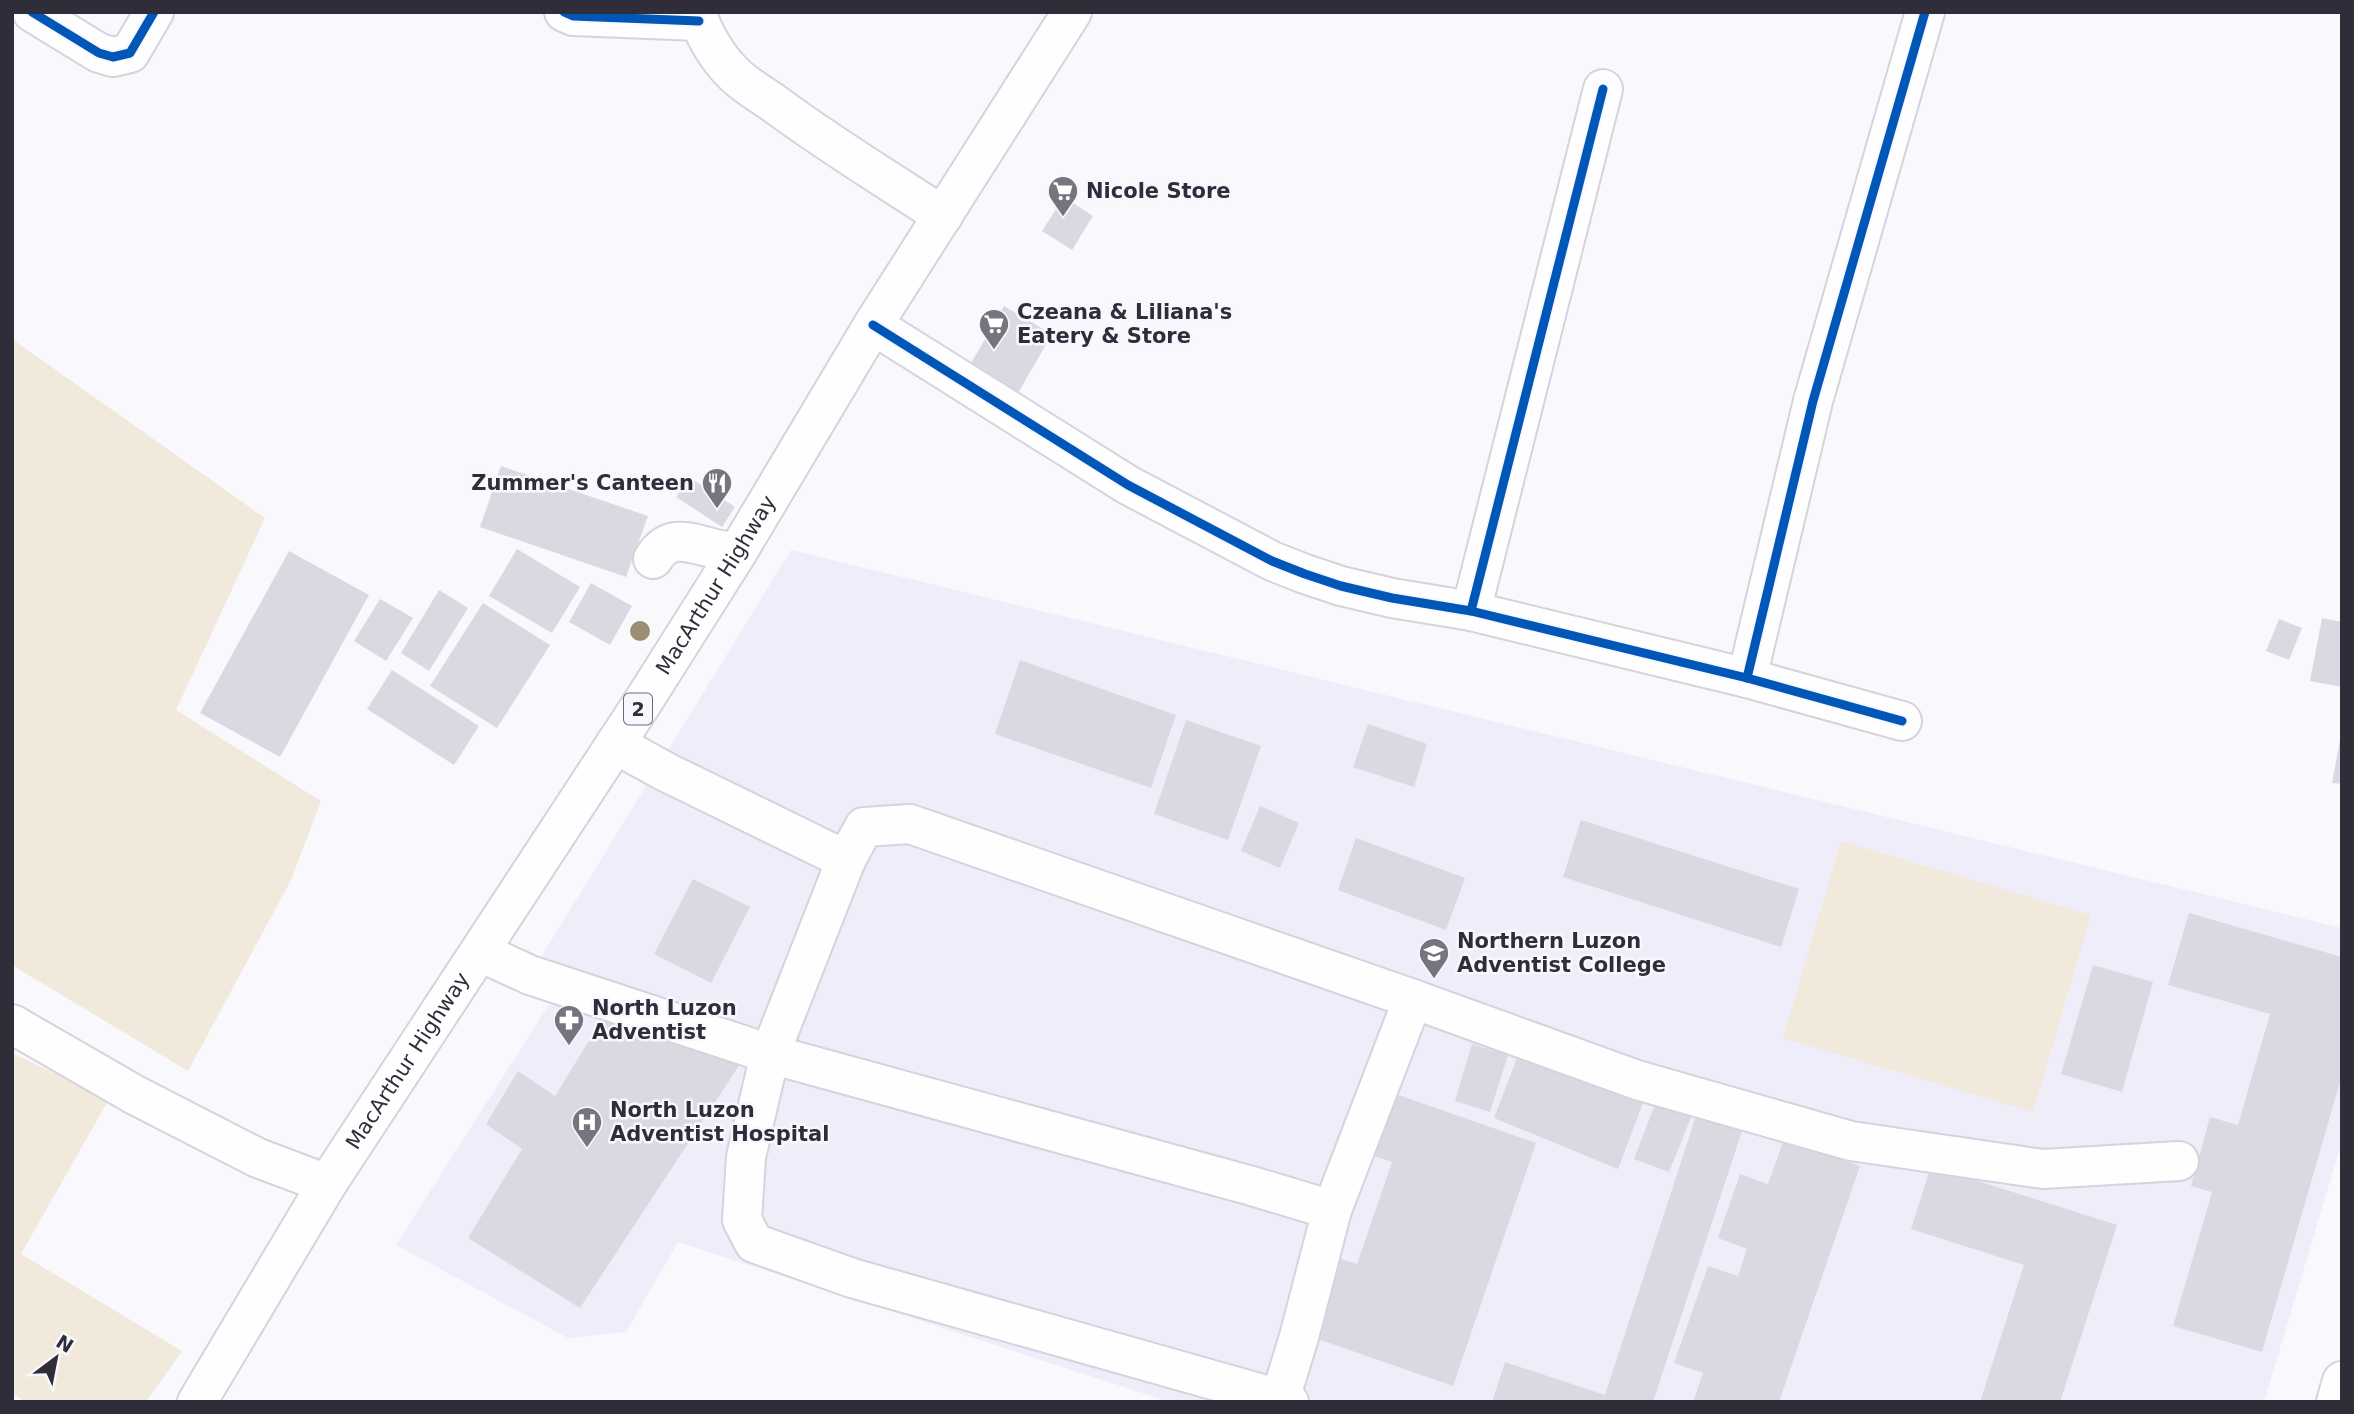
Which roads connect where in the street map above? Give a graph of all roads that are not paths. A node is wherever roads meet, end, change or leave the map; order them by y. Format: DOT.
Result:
graph roads {
  1 [pos="32,12"];
  2 [pos="154,12"];
  3 [pos="564,12"];
  4 [pos="1072,12"];
  5 [pos="1925,12"];
  6 [pos="698,17"];
  7 [pos="1603,89"];
  8 [pos="943,216"];
  9 [pos="873,325"];
  10 [pos="737,553"];
  11 [pos="653,559"];
  12 [pos="1471,611"];
  13 [pos="1747,678"];
  14 [pos="1902,721"];
  15 [pos="615,744"];
  16 [pos="846,860"];
  17 [pos="480,951"];
  18 [pos="1413,999"];
  19 [pos="12,1024"];
  20 [pos="770,1054"];
  21 [pos="2179,1161"];
  22 [pos="327,1184"];
  23 [pos="1332,1210"];
  24 [pos="2342,1381"];
  25 [pos="1285,1401"];
  26 [pos="197,1402"];
  27 [pos="2336,1402"];
  1 -- 2 [label="main road"];
  3 -- 6 [label="main road"];
  4 -- 8 [label="main road, MacArthur Highway / 2"];
  5 -- 13 [label="main road"];
  6 -- 8 [label="main road"];
  7 -- 12 [label="main road"];
  8 -- 9 [label="main road, MacArthur Highway / 2"];
  9 -- 10 [label="main road, MacArthur Highway / 2"];
  9 -- 12 [label="main road"];
  10 -- 11 [label="main road"];
  10 -- 15 [label="main road, MacArthur Highway / 2"];
  12 -- 13 [label="main road"];
  13 -- 14 [label="main road"];
  15 -- 16 [label="main road"];
  15 -- 17 [label="main road, MacArthur Highway / 2"];
  16 -- 18 [label="main road"];
  16 -- 20 [label="main road"];
  17 -- 20 [label="main road"];
  17 -- 22 [label="main road, MacArthur Highway / 2"];
  18 -- 21 [label="main road"];
  18 -- 23 [label="main road"];
  19 -- 22 [label="main road"];
  20 -- 23 [label="main road"];
  20 -- 25 [label="main road"];
  22 -- 26 [label="main road, MacArthur Highway / 2"];
  23 -- 25 [label="main road"];
  24 -- 27 [label="main road"];
}
